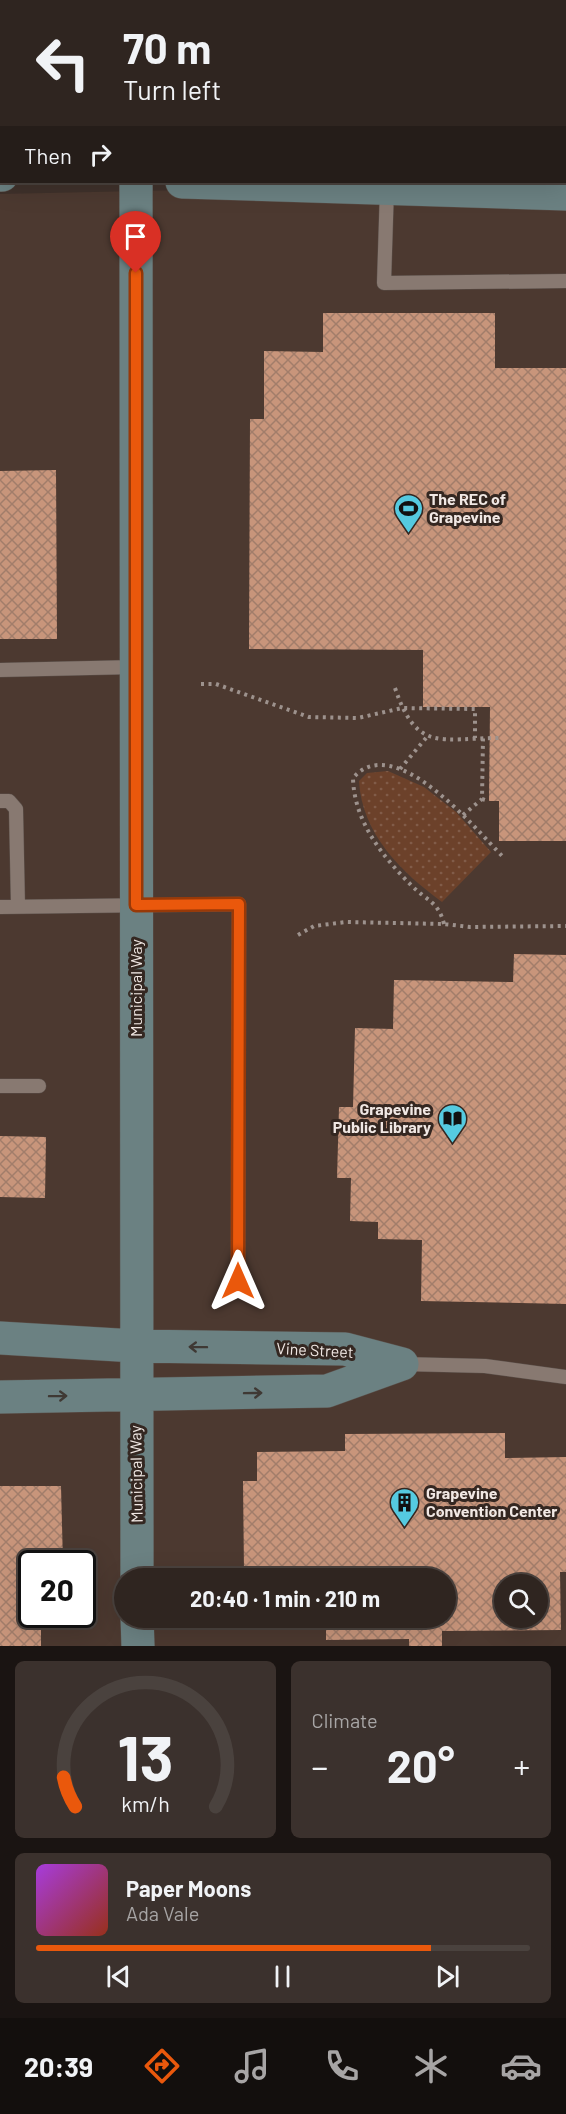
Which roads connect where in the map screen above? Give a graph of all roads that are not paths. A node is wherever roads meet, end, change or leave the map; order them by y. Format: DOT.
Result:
graph roads {
  1 [pos="136,183"];
  2 [pos="296,183"];
  3 [pos="481,186"];
  4 [pos="387,188"];
  5 [pos="566,194"];
  6 [pos="566,281"];
  7 [pos="136,668"];
  8 [pos="0,670"];
  9 [pos="0,801"];
  10 [pos="136,905"];
  11 [pos="0,907"];
  12 [pos="18,907"];
  13 [pos="0,1086"];
  14 [pos="39,1086"];
  15 [pos="238,1281"];
  16 [pos="0,1338"];
  17 [pos="135,1346"];
  18 [pos="402,1364"];
  19 [pos="566,1377"];
  20 [pos="135,1395"];
  21 [pos="0,1397"];
  22 [pos="137,1568"];
  23 [pos="137,1628"];
  24 [pos="138,1646"];
  1 -- 7 [label="street, Municipal Way"];
  2 -- 4 [label="street"];
  3 -- 4 [label="street"];
  3 -- 5 [label="street"];
  4 -- 6 [label="lane"];
  7 -- 8 [label="lane"];
  7 -- 10 [label="street, Municipal Way"];
  9 -- 12 [label="lane"];
  10 -- 12 [label="lane"];
  10 -- 15 [label="lane"];
  10 -- 17 [label="street, Municipal Way"];
  11 -- 12 [label="lane"];
  13 -- 14 [label="lane"];
  16 -- 17 [label="street, Vine Street"];
  18 -- 17 [label="street, Vine Street, one-way"];
  17 -- 20 [label="street, Municipal Way"];
  18 -- 19 [label="lane"];
  20 -- 18 [label="street, Vine Street, one-way"];
  21 -- 20 [label="street, Vine Street, one-way"];
  20 -- 22 [label="street, Municipal Way"];
  23 -- 24 [label="street"];
}
